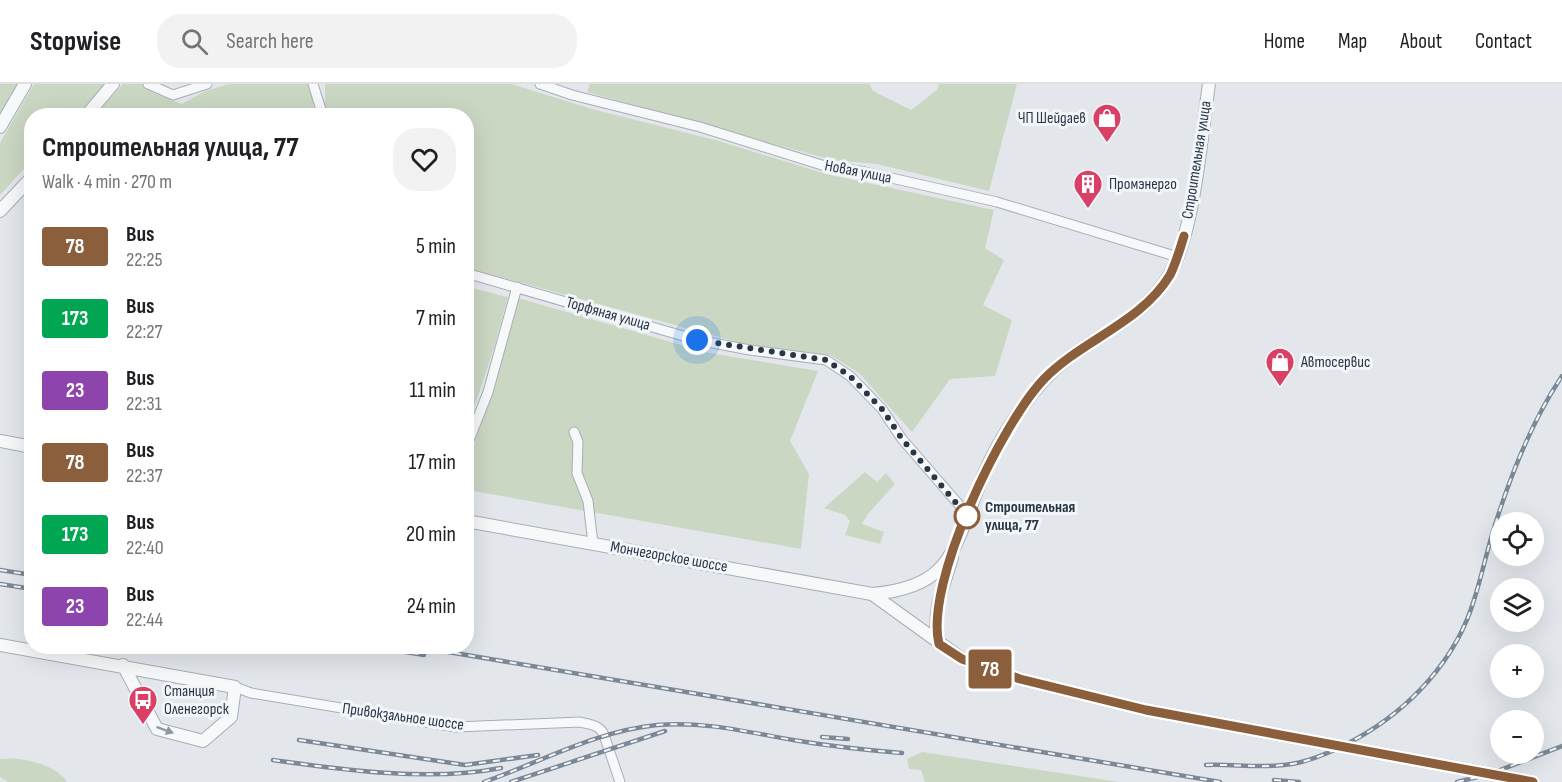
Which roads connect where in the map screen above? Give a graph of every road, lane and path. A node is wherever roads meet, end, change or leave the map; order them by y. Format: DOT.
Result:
graph roads {
  1 [pos="26,84"];
  2 [pos="113,84"];
  3 [pos="148,84"];
  4 [pos="207,84"];
  5 [pos="313,84"];
  6 [pos="540,84"];
  7 [pos="1209,84"];
  8 [pos="93,108"];
  9 [pos="320,108"];
  10 [pos="0,128"];
  11 [pos="24,186"];
  12 [pos="0,212"];
  13 [pos="1178,257"];
  14 [pos="474,275"];
  15 [pos="517,287"];
  16 [pos="474,428"];
  17 [pos="574,432"];
  18 [pos="0,441"];
  19 [pos="24,446"];
  20 [pos="968,515"];
  21 [pos="474,522"];
  22 [pos="593,544"];
  23 [pos="954,553"];
  24 [pos="872,594"];
  25 [pos="939,644"];
  26 [pos="0,645"];
  27 [pos="24,649"];
  28 [pos="53,654"];
  29 [pos="123,666"];
  30 [pos="235,687"];
  31 [pos="620,782"];
  32 [pos="1533,782"];
  1 -- 10 [label="street"];
  2 -- 8 [label="street"];
  3 -- 4 [label="street"];
  5 -- 9 [label="street"];
  6 -- 13 [label="street, Новая улица"];
  7 -- 13 [label="street, Строительная улица"];
  11 -- 12 [label="street"];
  13 -- 20 [label="street, Строительная улица"];
  14 -- 15 [label="street, Торфяная улица"];
  15 -- 16 [label="street"];
  15 -- 20 [label="street, Торфяная улица"];
  17 -- 22 [label="street"];
  18 -- 19 [label="street"];
  20 -- 23 [label="street, Строительная улица"];
  21 -- 22 [label="street, Мончегорское шоссе"];
  22 -- 24 [label="street, Мончегорское шоссе"];
  23 -- 24 [label="street"];
  23 -- 25 [label="street, Строительная улица"];
  24 -- 25 [label="street"];
  25 -- 32 [label="street"];
  26 -- 27 [label="street, Привокзальное шоссе"];
  28 -- 29 [label="street, Привокзальное шоссе"];
  29 -- 30 [label="street, Привокзальное шоссе"];
  29 -- 30 [label="street, one-way"];
  30 -- 31 [label="street, Привокзальное шоссе"];
}
